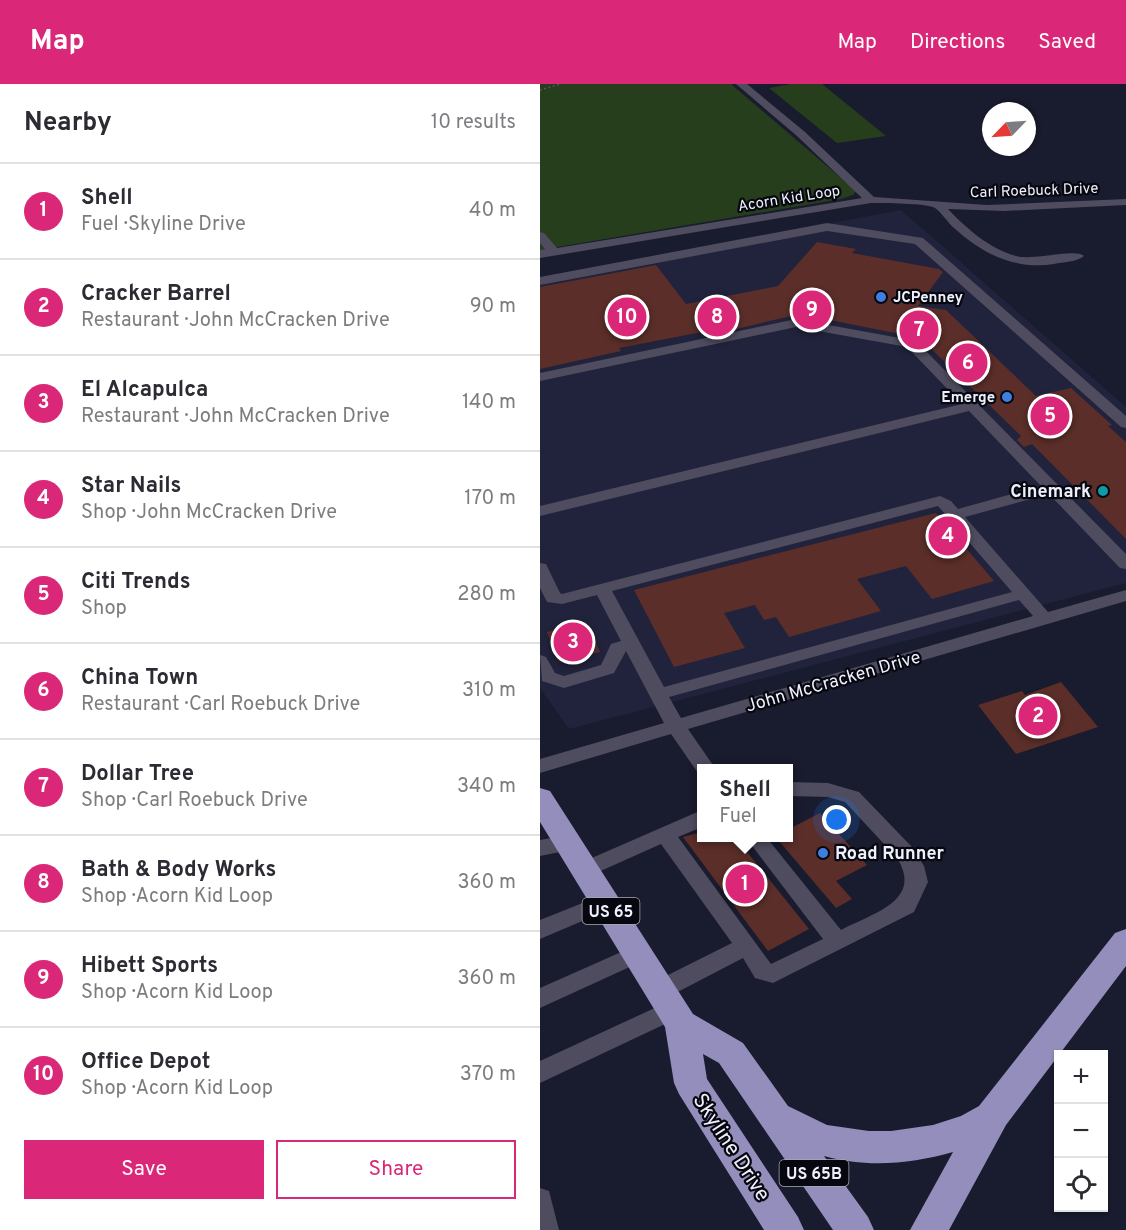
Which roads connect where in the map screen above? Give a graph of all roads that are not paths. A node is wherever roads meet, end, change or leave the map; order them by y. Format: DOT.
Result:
graph roads {
  1 [pos="741,84"];
  2 [pos="871,200"];
  3 [pos="1126,202"];
  4 [pos="938,205"];
  5 [pos="540,236"];
  6 [pos="554,252"];
  7 [pos="540,254"];
  8 [pos="1078,256"];
  9 [pos="540,281"];
  10 [pos="540,377"];
  11 [pos="972,406"];
  12 [pos="1126,424"];
  13 [pos="1052,488"];
  14 [pos="540,511"];
  15 [pos="955,515"];
  16 [pos="1126,564"];
  17 [pos="540,568"];
  18 [pos="602,589"];
  19 [pos="1023,594"];
  20 [pos="1126,595"];
  21 [pos="1045,619"];
  22 [pos="632,644"];
  23 [pos="540,661"];
  24 [pos="659,694"];
  25 [pos="676,727"];
  26 [pos="702,764"];
  27 [pos="540,766"];
  28 [pos="793,789"];
  29 [pos="540,798"];
  30 [pos="697,820"];
  31 [pos="665,834"];
  32 [pos="760,842"];
  33 [pos="554,845"];
  34 [pos="585,870"];
  35 [pos="605,902"];
  36 [pos="540,930"];
  37 [pos="1126,942"];
  38 [pos="835,943"];
  39 [pos="747,946"];
  40 [pos="638,954"];
  41 [pos="540,998"];
  42 [pos="671,1008"];
  43 [pos="540,1072"];
  44 [pos="774,1116"];
  45 [pos="992,1116"];
  46 [pos="785,1230"];
  47 [pos="855,1230"];
  48 [pos="929,1230"];
  1 -- 2 [label="street, Acorn Kid Loop"];
  2 -- 4 [label="street, Carl Roebuck Drive"];
  2 -- 6 [label="street, Acorn Kid Loop"];
  3 -- 4 [label="street, Carl Roebuck Drive"];
  4 -- 8 [label="street"];
  5 -- 6 [label="street"];
  6 -- 7 [label="street, Acorn Kid Loop"];
  9 -- 12 [label="street"];
  10 -- 11 [label="street"];
  11 -- 13 [label="street"];
  11 -- 14 [label="street"];
  13 -- 15 [label="street"];
  13 -- 16 [label="street"];
  15 -- 18 [label="street"];
  15 -- 19 [label="street"];
  17 -- 18 [label="street"];
  18 -- 22 [label="street"];
  19 -- 21 [label="street"];
  19 -- 24 [label="street"];
  20 -- 21 [label="street, John McCracken Drive"];
  21 -- 25 [label="street, John McCracken Drive"];
  22 -- 23 [label="street"];
  22 -- 24 [label="street"];
  24 -- 25 [label="street"];
  25 -- 26 [label="street"];
  25 -- 27 [label="street, John McCracken Drive"];
  28 -- 38 [label="street"];
  29 -- 33 [label="highway, Skyline Drive / US 65"];
  30 -- 31 [label="street"];
  31 -- 34 [label="street"];
  31 -- 39 [label="street"];
  32 -- 38 [label="street"];
  33 -- 34 [label="highway, Skyline Drive / US 65"];
  34 -- 35 [label="highway, Skyline Drive / US 65"];
  35 -- 36 [label="street"];
  35 -- 40 [label="highway, Skyline Drive / US 65"];
  37 -- 45 [label="highway"];
  38 -- 39 [label="street"];
  39 -- 42 [label="street"];
  40 -- 41 [label="street"];
  40 -- 42 [label="highway, Skyline Drive / US 65"];
  42 -- 43 [label="street"];
  42 -- 44 [label="highway, Skyline Drive / US 65"];
  42 -- 46 [label="highway, Skyline Drive / US 65"];
  44 -- 45 [label="highway"];
  44 -- 47 [label="highway, Skyline Drive / US 65B"];
  45 -- 48 [label="highway"];
}
